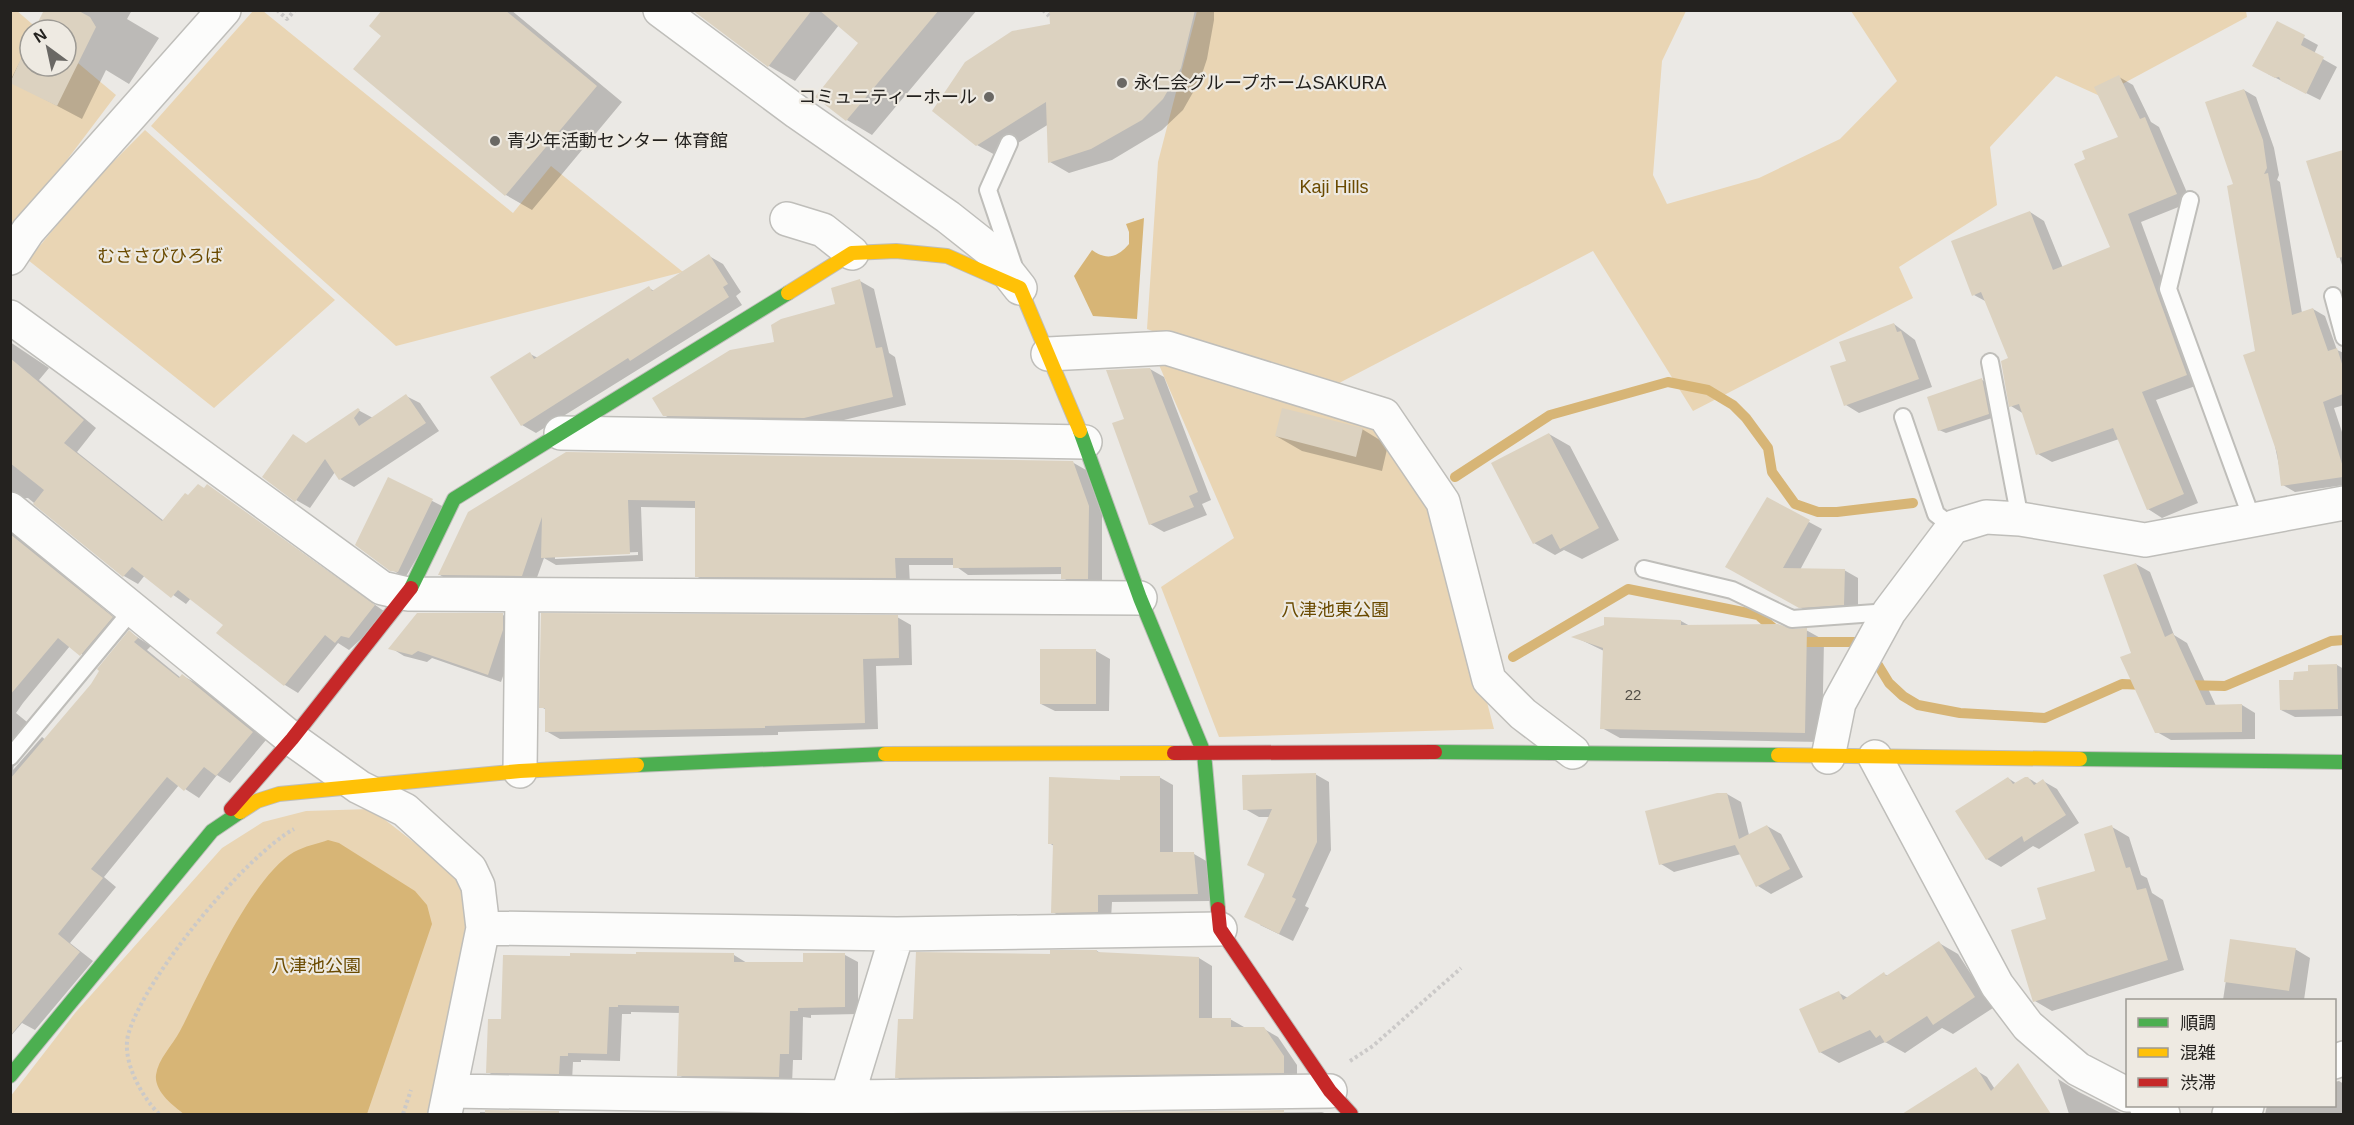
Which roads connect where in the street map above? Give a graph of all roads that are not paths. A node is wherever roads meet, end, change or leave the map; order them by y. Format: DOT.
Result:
graph roads {
  1 [pos="224,10"];
  2 [pos="660,10"];
  3 [pos="1009,143"];
  4 [pos="2190,200"];
  5 [pos="787,219"];
  6 [pos="852,254"];
  7 [pos="10,258"];
  8 [pos="1020,288"];
  9 [pos="2333,296"];
  10 [pos="10,317"];
  11 [pos="2343,337"];
  12 [pos="1048,354"];
  13 [pos="1989,362"];
  14 [pos="1903,417"];
  15 [pos="561,433"];
  16 [pos="1085,442"];
  17 [pos="2343,503"];
  18 [pos="10,509"];
  19 [pos="2020,519"];
  20 [pos="2252,519"];
  21 [pos="1953,526"];
  22 [pos="1644,569"];
  23 [pos="408,594"];
  24 [pos="522,595"];
  25 [pos="1140,598"];
  26 [pos="133,609"];
  27 [pos="1889,612"];
  28 [pos="292,739"];
  29 [pos="1573,752"];
  30 [pos="1204,753"];
  31 [pos="10,756"];
  32 [pos="1828,757"];
  33 [pos="1875,757"];
  34 [pos="2343,762"];
  35 [pos="520,771"];
  36 [pos="359,787"];
  37 [pos="212,831"];
  38 [pos="483,928"];
  39 [pos="1220,928"];
  40 [pos="897,934"];
  41 [pos="10,1076"];
  42 [pos="2126,1094"];
  43 [pos="1334,1095"];
  44 [pos="448,1103"];
  45 [pos="845,1106"];
  46 [pos="2148,1107"];
  47 [pos="2245,1107"];
  48 [pos="2163,1114"];
  49 [pos="2229,1114"];
  1 -- 7 [label="street"];
  2 -- 8 [label="street"];
  3 -- 8 [label="lane"];
  4 -- 20 [label="lane"];
  5 -- 6 [label="street"];
  6 -- 8 [label="street"];
  6 -- 15 [label="street"];
  8 -- 12 [label="street"];
  9 -- 11 [label="lane"];
  10 -- 23 [label="street"];
  12 -- 16 [label="street"];
  12 -- 29 [label="street"];
  13 -- 19 [label="lane"];
  14 -- 21 [label="lane"];
  15 -- 16 [label="street"];
  15 -- 23 [label="street"];
  16 -- 25 [label="street"];
  17 -- 20 [label="street"];
  18 -- 26 [label="street"];
  19 -- 20 [label="street"];
  19 -- 21 [label="street"];
  21 -- 27 [label="street"];
  22 -- 27 [label="lane"];
  23 -- 24 [label="street"];
  23 -- 28 [label="street"];
  24 -- 25 [label="street"];
  24 -- 35 [label="street"];
  25 -- 30 [label="street"];
  26 -- 28 [label="street"];
  26 -- 31 [label="lane"];
  27 -- 32 [label="street"];
  28 -- 36 [label="street"];
  28 -- 37 [label="street"];
  29 -- 30 [label="street"];
  29 -- 32 [label="street"];
  30 -- 35 [label="street"];
  30 -- 39 [label="street"];
  32 -- 33 [label="street"];
  33 -- 34 [label="street"];
  33 -- 42 [label="street"];
  35 -- 36 [label="street"];
  36 -- 37 [label="street"];
  36 -- 38 [label="street"];
  37 -- 41 [label="street"];
  38 -- 40 [label="street"];
  38 -- 44 [label="street"];
  39 -- 40 [label="street"];
  39 -- 43 [label="street"];
  40 -- 45 [label="street"];
  43 -- 45 [label="street"];
  44 -- 45 [label="street"];
  46 -- 48 [label="street"];
  47 -- 49 [label="street"];
}
